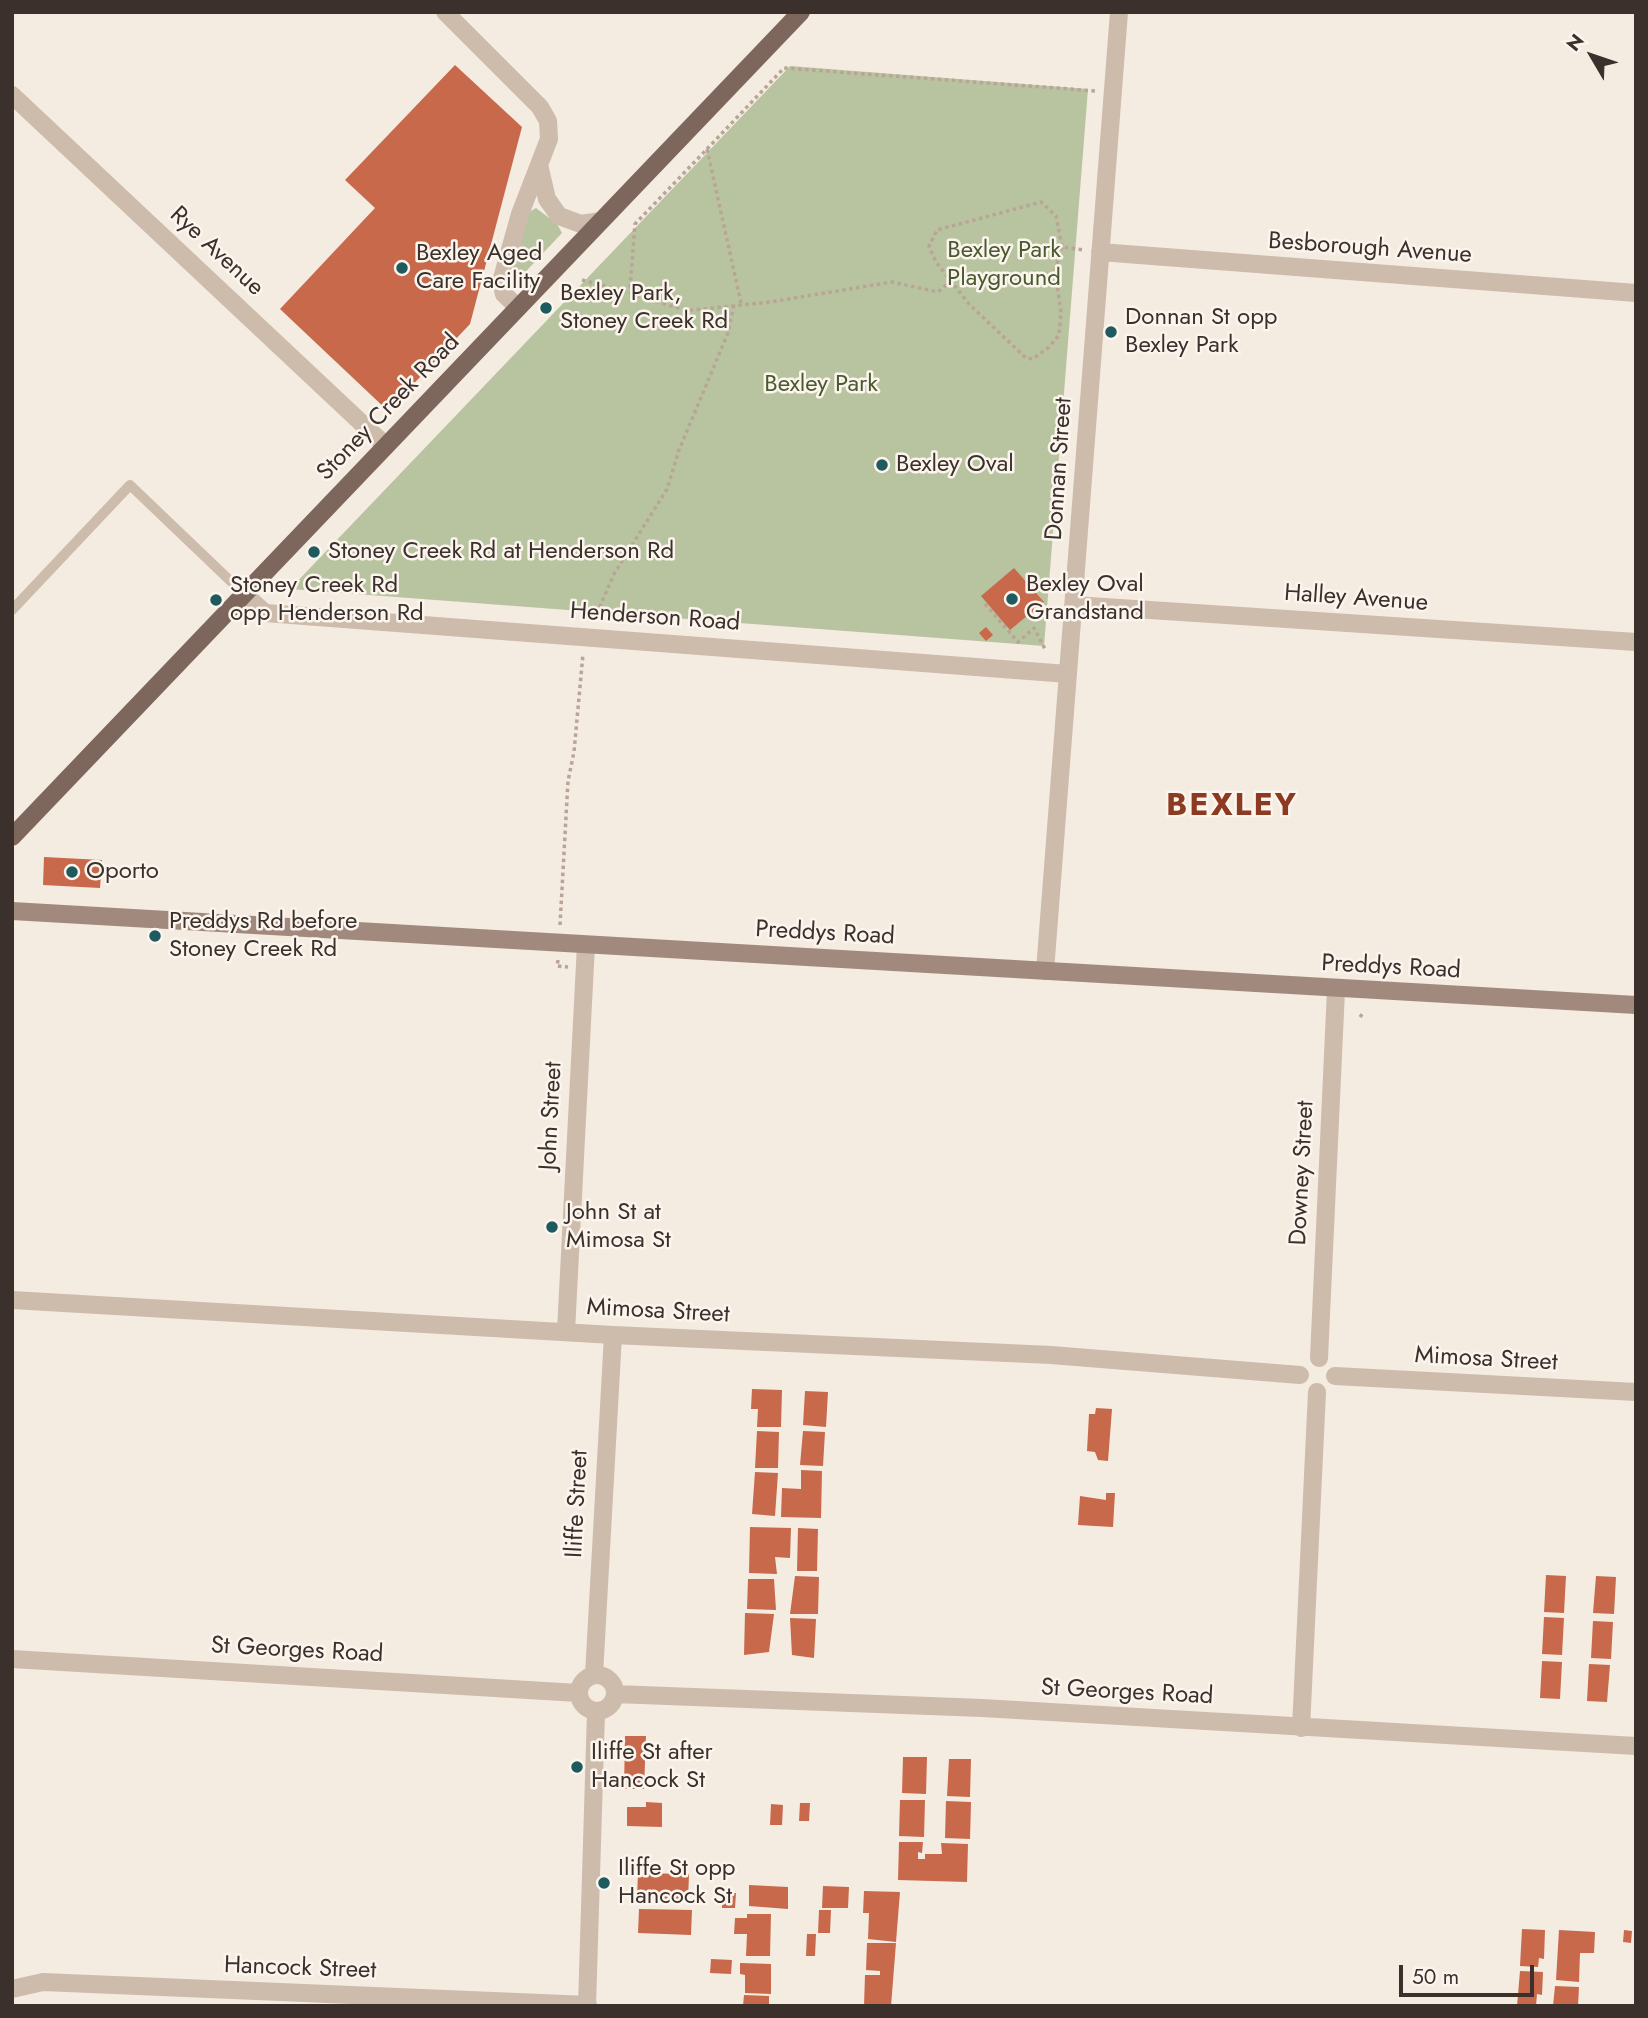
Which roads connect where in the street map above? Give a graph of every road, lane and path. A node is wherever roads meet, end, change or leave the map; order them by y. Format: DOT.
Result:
graph roads {
  1 [pos="444,12"];
  2 [pos="801,12"];
  3 [pos="1119,12"];
  4 [pos="1114,93"];
  5 [pos="12,95"];
  6 [pos="707,149"];
  7 [pos="540,169"];
  8 [pos="601,221"];
  9 [pos="1062,247"];
  10 [pos="1100,252"];
  11 [pos="582,280"];
  12 [pos="952,281"];
  13 [pos="1636,293"];
  14 [pos="636,295"];
  15 [pos="741,303"];
  16 [pos="734,304"];
  17 [pos="518,308"];
  18 [pos="386,446"];
  19 [pos="244,594"];
  20 [pos="985,604"];
  21 [pos="1074,605"];
  22 [pos="12,610"];
  23 [pos="595,618"];
  24 [pos="1636,642"];
  25 [pos="1046,651"];
  26 [pos="580,663"];
  27 [pos="1068,674"];
  28 [pos="12,837"];
  29 [pos="12,911"];
  30 [pos="560,918"];
  31 [pos="586,945"];
  32 [pos="558,967"];
  33 [pos="569,967"];
  34 [pos="1045,971"];
  35 [pos="1336,990"];
  36 [pos="1636,1005"];
  37 [pos="12,1300"];
  38 [pos="566,1331"];
  39 [pos="613,1335"];
  40 [pos="1319,1358"];
  41 [pos="1300,1374"];
  42 [pos="1335,1376"];
  43 [pos="1317,1392"];
  44 [pos="1636,1392"];
  45 [pos="12,1659"];
  46 [pos="594,1675"];
  47 [pos="578,1693"];
  48 [pos="615,1694"];
  49 [pos="596,1712"];
  50 [pos="1301,1728"];
  51 [pos="1636,1746"];
  52 [pos="12,1989"];
  53 [pos="209,1998"];
  54 [pos="588,2005"];
  1 -- 7 [label="street"];
  2 -- 8 [label="main road, Stoney Creek Road"];
  3 -- 4 [label="street, Donnan Street"];
  4 -- 6 [label="path"];
  4 -- 10 [label="street, Donnan Street"];
  5 -- 18 [label="street, Rye Avenue"];
  6 -- 14 [label="path"];
  6 -- 15 [label="path"];
  7 -- 8 [label="street"];
  7 -- 17 [label="street"];
  8 -- 17 [label="main road, Stoney Creek Road"];
  9 -- 10 [label="path"];
  9 -- 12 [label="path"];
  9 -- 12 [label="path"];
  10 -- 13 [label="street, Besborough Avenue"];
  10 -- 21 [label="street, Donnan Street"];
  11 -- 14 [label="path"];
  12 -- 15 [label="path"];
  14 -- 16 [label="path"];
  15 -- 16 [label="path"];
  16 -- 23 [label="path"];
  17 -- 18 [label="main road, Stoney Creek Road"];
  18 -- 19 [label="main road, Stoney Creek Road"];
  19 -- 22 [label="lane"];
  19 -- 27 [label="street, Henderson Road"];
  19 -- 28 [label="main road, Stoney Creek Road"];
  20 -- 25 [label="path"];
  21 -- 24 [label="street, Halley Avenue"];
  21 -- 27 [label="street, Donnan Street"];
  26 -- 30 [label="path"];
  27 -- 34 [label="street, Donnan Street"];
  29 -- 31 [label="main road, Preddys Road"];
  31 -- 34 [label="main road, Preddys Road"];
  31 -- 38 [label="street, John Street"];
  32 -- 33 [label="path"];
  34 -- 35 [label="main road, Preddys Road"];
  35 -- 36 [label="main road, Preddys Road"];
  35 -- 40 [label="street, Downey Street"];
  37 -- 38 [label="street, Mimosa Street"];
  38 -- 39 [label="street, Mimosa Street"];
  39 -- 41 [label="street, Mimosa Street"];
  39 -- 46 [label="street, Iliffe Street"];
  40 -- 41 [label="street"];
  40 -- 42 [label="street"];
  41 -- 43 [label="street"];
  42 -- 43 [label="street"];
  42 -- 44 [label="street, Mimosa Street"];
  43 -- 50 [label="street"];
  45 -- 47 [label="street, St Georges Road"];
  46 -- 47 [label="street"];
  46 -- 48 [label="street"];
  47 -- 49 [label="street"];
  48 -- 49 [label="street"];
  48 -- 50 [label="street, St Georges Road"];
  49 -- 54 [label="street"];
  50 -- 51 [label="street, St Georges Road"];
  52 -- 53 [label="street, Hancock Street"];
  53 -- 54 [label="street, Hancock Street"];
}
